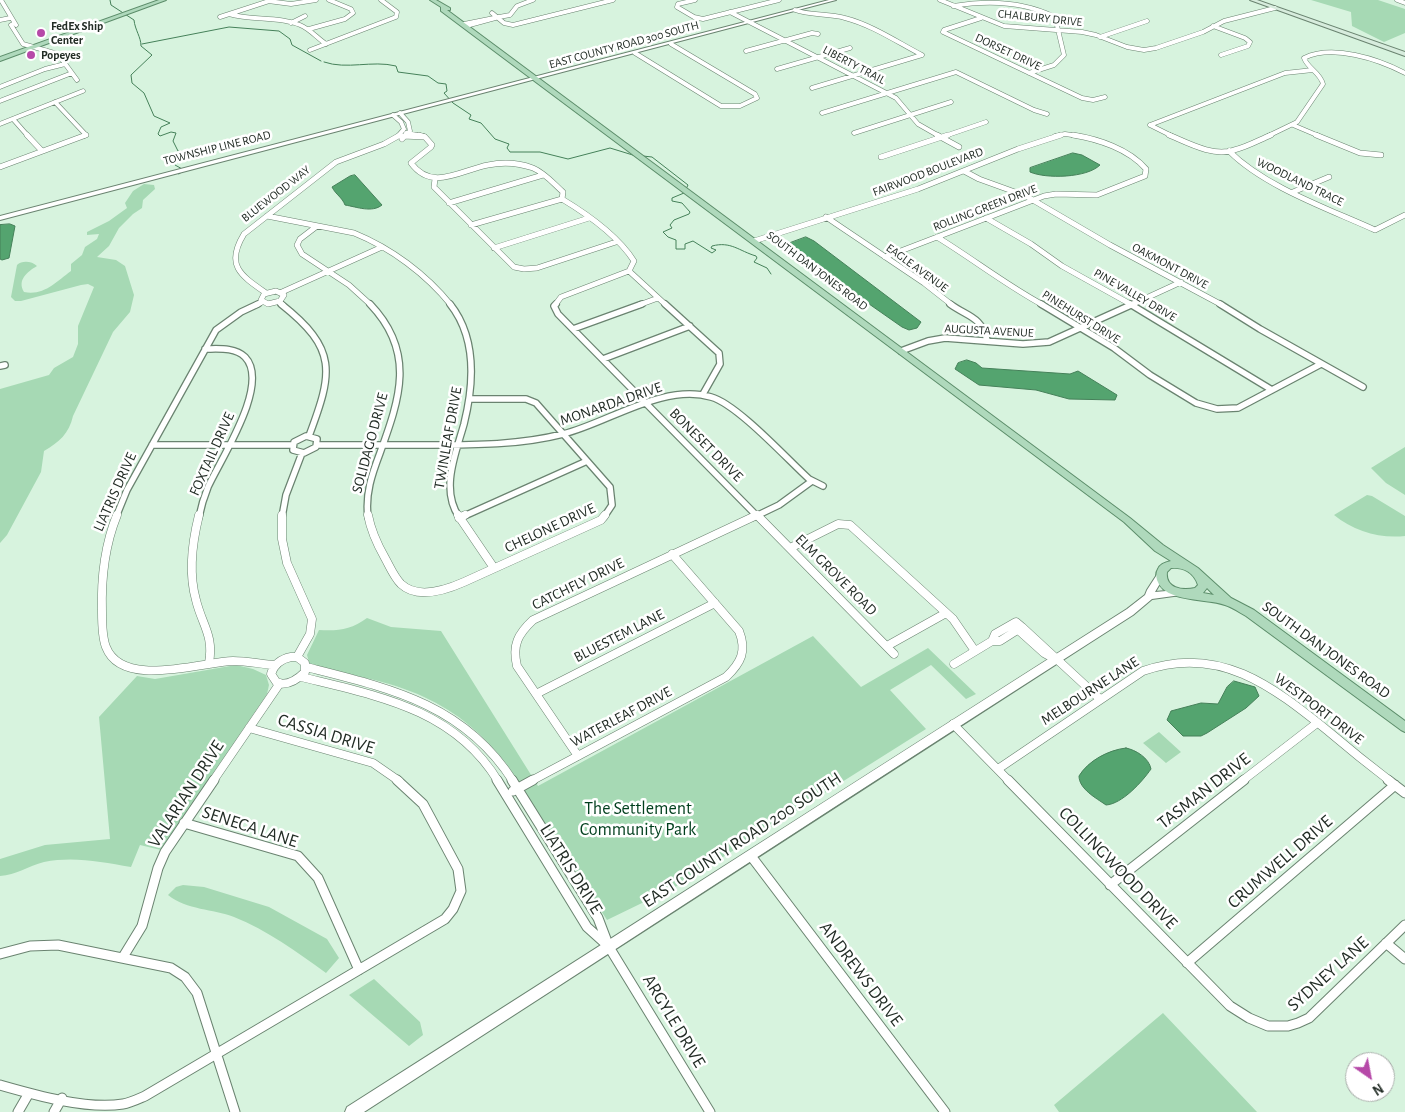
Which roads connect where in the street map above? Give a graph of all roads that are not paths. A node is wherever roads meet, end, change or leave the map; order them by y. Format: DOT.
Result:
graph roads {
  1 [pos="161,0"];
  2 [pos="316,0"];
  3 [pos="329,0"];
  4 [pos="381,0"];
  5 [pos="432,0"];
  6 [pos="533,0"];
  7 [pos="613,0"];
  8 [pos="695,0"];
  9 [pos="779,0"];
  10 [pos="829,0"];
  11 [pos="834,0"];
  12 [pos="940,0"];
  13 [pos="1252,0"];
  14 [pos="1397,0"];
  15 [pos="1,1"];
  16 [pos="270,1"];
  17 [pos="146,2"];
  18 [pos="1405,2"];
  19 [pos="245,5"];
  20 [pos="812,6"];
  21 [pos="953,6"];
  22 [pos="251,7"];
  23 [pos="1273,7"];
  24 [pos="797,10"];
  25 [pos="7,11"];
  26 [pos="128,11"];
  27 [pos="0,12"];
  28 [pos="733,12"];
  29 [pos="229,14"];
  30 [pos="305,16"];
  31 [pos="220,17"];
  32 [pos="499,17"];
  33 [pos="10,18"];
  34 [pos="981,18"];
  35 [pos="474,19"];
  36 [pos="0,20"];
  37 [pos="752,22"];
  38 [pos="1147,22"];
  39 [pos="291,23"];
  40 [pos="465,25"];
  41 [pos="1213,26"];
  42 [pos="309,29"];
  43 [pos="1060,31"];
  44 [pos="818,34"];
  45 [pos="1100,37"];
  46 [pos="787,40"];
  47 [pos="326,44"];
  48 [pos="671,44"];
  49 [pos="32,46"];
  50 [pos="850,48"];
  51 [pos="310,50"];
  52 [pos="746,51"];
  53 [pos="635,53"];
  54 [pos="1405,54"];
  55 [pos="1221,55"];
  56 [pos="819,57"];
  57 [pos="0,58"];
  58 [pos="65,64"];
  59 [pos="1405,64"];
  60 [pos="1395,67"];
  61 [pos="777,69"];
  62 [pos="1313,70"];
  63 [pos="1029,72"];
  64 [pos="72,73"];
  65 [pos="1405,73"];
  66 [pos="853,75"];
  67 [pos="535,79"];
  68 [pos="77,80"];
  69 [pos="0,87"];
  70 [pos="812,88"];
  71 [pos="82,91"];
  72 [pos="886,93"];
  73 [pos="1105,97"];
  74 [pos="0,101"];
  75 [pos="55,102"];
  76 [pos="950,102"];
  77 [pos="441,103"];
  78 [pos="400,113"];
  79 [pos="822,113"];
  80 [pos="1047,114"];
  81 [pos="393,115"];
  82 [pos="910,115"];
  83 [pos="13,119"];
  84 [pos="404,121"];
  85 [pos="986,122"];
  86 [pos="0,124"];
  87 [pos="1293,126"];
  88 [pos="854,133"];
  89 [pos="405,134"];
  90 [pos="941,137"];
  91 [pos="959,147"];
  92 [pos="42,151"];
  93 [pos="1229,151"];
  94 [pos="1381,155"];
  95 [pos="881,157"];
  96 [pos="195,166"];
  97 [pos="0,167"];
  98 [pos="1146,170"];
  99 [pos="964,171"];
  100 [pos="168,173"];
  101 [pos="543,175"];
  102 [pos="1329,177"];
  103 [pos="435,178"];
  104 [pos="1293,192"];
  105 [pos="562,198"];
  106 [pos="1034,200"];
  107 [pos="449,203"];
  108 [pos="1405,215"];
  109 [pos="267,216"];
  110 [pos="826,217"];
  111 [pos="0,218"];
  112 [pos="589,218"];
  113 [pos="986,218"];
  114 [pos="471,225"];
  115 [pos="317,226"];
  116 [pos="937,237"];
  117 [pos="616,242"];
  118 [pos="755,242"];
  119 [pos="382,247"];
  120 [pos="494,248"];
  121 [pos="885,257"];
  122 [pos="329,271"];
  123 [pos="629,271"];
  124 [pos="1181,282"];
  125 [pos="282,292"];
  126 [pos="266,293"];
  127 [pos="658,298"];
  128 [pos="262,302"];
  129 [pos="279,302"];
  130 [pos="1133,304"];
  131 [pos="690,326"];
  132 [pos="1081,328"];
  133 [pos="572,329"];
  134 [pos="987,340"];
  135 [pos="205,349"];
  136 [pos="903,353"];
  137 [pos="603,359"];
  138 [pos="1321,364"];
  139 [pos="1363,387"];
  140 [pos="1272,390"];
  141 [pos="703,394"];
  142 [pos="469,399"];
  143 [pos="648,403"];
  144 [pos="563,434"];
  145 [pos="309,436"];
  146 [pos="382,444"];
  147 [pos="152,445"];
  148 [pos="228,445"];
  149 [pos="292,445"];
  150 [pos="318,445"];
  151 [pos="458,445"];
  152 [pos="302,453"];
  153 [pos="587,461"];
  154 [pos="812,481"];
  155 [pos="823,486"];
  156 [pos="757,515"];
  157 [pos="459,518"];
  158 [pos="790,548"];
  159 [pos="1159,548"];
  160 [pos="672,554"];
  161 [pos="1186,566"];
  162 [pos="494,568"];
  163 [pos="1161,573"];
  164 [pos="1199,574"];
  165 [pos="1183,594"];
  166 [pos="1150,596"];
  167 [pos="1227,601"];
  168 [pos="715,603"];
  169 [pos="946,613"];
  170 [pos="1020,629"];
  171 [pos="992,641"];
  172 [pos="887,646"];
  173 [pos="975,651"];
  174 [pos="894,654"];
  175 [pos="297,657"];
  176 [pos="1056,659"];
  177 [pos="209,663"];
  178 [pos="954,664"];
  179 [pos="1207,664"];
  180 [pos="275,665"];
  181 [pos="306,667"];
  182 [pos="301,677"];
  183 [pos="280,683"];
  184 [pos="536,694"];
  185 [pos="1100,699"];
  186 [pos="1317,723"];
  187 [pos="953,724"];
  188 [pos="1405,727"];
  189 [pos="249,728"];
  190 [pos="578,756"];
  191 [pos="998,769"];
  192 [pos="1394,785"];
  193 [pos="516,789"];
  194 [pos="1405,793"];
  195 [pos="506,794"];
  196 [pos="184,823"];
  197 [pos="751,856"];
  198 [pos="1110,885"];
  199 [pos="1405,925"];
  200 [pos="1386,943"];
  201 [pos="610,947"];
  202 [pos="0,954"];
  203 [pos="123,957"];
  204 [pos="1405,959"];
  205 [pos="1187,963"];
  206 [pos="359,970"];
  207 [pos="1265,1026"];
  208 [pos="216,1055"];
  209 [pos="0,1085"];
  210 [pos="29,1093"];
  211 [pos="62,1098"];
  212 [pos="18,1112"];
  213 [pos="54,1112"];
  214 [pos="235,1112"];
  215 [pos="352,1112"];
  216 [pos="710,1112"];
  217 [pos="945,1112"];
  1 -- 17 [label="main road"];
  1 -- 26 [label="main road"];
  2 -- 16 [label="street"];
  3 -- 42 [label="street"];
  4 -- 47 [label="street"];
  5 -- 40 [label="main road, SOUTH DAN JONES ROAD"];
  6 -- 32 [label="street"];
  7 -- 32 [label="street"];
  8 -- 28 [label="street"];
  9 -- 28 [label="street"];
  10 -- 20 [label="street, EAST COUNTY ROAD 300 SOUTH"];
  11 -- 20 [label="street, EAST COUNTY ROAD 300 SOUTH"];
  12 -- 21 [label="street, CHALBURY DRIVE"];
  13 -- 23 [label="main road"];
  14 -- 18 [label="street"];
  15 -- 25 [label="street"];
  16 -- 22 [label="street"];
  17 -- 26 [label="main road"];
  19 -- 22 [label="street"];
  20 -- 24 [label="street, EAST COUNTY ROAD 300 SOUTH"];
  21 -- 34 [label="street, CHALBURY DRIVE"];
  21 -- 43 [label="street"];
  22 -- 29 [label="street"];
  23 -- 41 [label="street"];
  23 -- 54 [label="main road"];
  24 -- 37 [label="street, EAST COUNTY ROAD 300 SOUTH"];
  24 -- 66 [label="street"];
  25 -- 27 [label="street"];
  25 -- 33 [label="street"];
  26 -- 49 [label="main road"];
  28 -- 37 [label="street, LIBERTY TRAIL"];
  29 -- 31 [label="street"];
  29 -- 39 [label="street"];
  30 -- 39 [label="street"];
  32 -- 35 [label="street"];
  32 -- 40 [label="street"];
  33 -- 36 [label="street"];
  33 -- 49 [label="street"];
  34 -- 43 [label="street, CHALBURY DRIVE"];
  34 -- 63 [label="street, DORSET DRIVE"];
  37 -- 46 [label="street, LIBERTY TRAIL"];
  37 -- 48 [label="street, EAST COUNTY ROAD 300 SOUTH"];
  38 -- 45 [label="street"];
  39 -- 42 [label="street"];
  40 -- 67 [label="main road, SOUTH DAN JONES ROAD"];
  41 -- 45 [label="street, CHALBURY DRIVE"];
  41 -- 55 [label="street"];
  42 -- 47 [label="street"];
  43 -- 45 [label="street, CHALBURY DRIVE"];
  43 -- 63 [label="street"];
  44 -- 46 [label="street"];
  46 -- 52 [label="street"];
  46 -- 56 [label="street, LIBERTY TRAIL"];
  47 -- 51 [label="street"];
  48 -- 53 [label="street, EAST COUNTY ROAD 300 SOUTH"];
  48 -- 53 [label="street"];
  49 -- 57 [label="main road"];
  49 -- 58 [label="street"];
  50 -- 56 [label="street"];
  53 -- 67 [label="street, EAST COUNTY ROAD 300 SOUTH"];
  56 -- 61 [label="street"];
  56 -- 66 [label="street, LIBERTY TRAIL"];
  58 -- 64 [label="street"];
  58 -- 69 [label="street"];
  59 -- 60 [label="street"];
  60 -- 62 [label="street"];
  60 -- 65 [label="street"];
  62 -- 87 [label="street"];
  62 -- 93 [label="street"];
  63 -- 73 [label="street, DORSET DRIVE"];
  64 -- 68 [label="street"];
  64 -- 74 [label="street"];
  66 -- 70 [label="street"];
  66 -- 72 [label="street, LIBERTY TRAIL"];
  67 -- 77 [label="street, EAST COUNTY ROAD 300 SOUTH"];
  67 -- 118 [label="main road, SOUTH DAN JONES ROAD"];
  71 -- 75 [label="street"];
  72 -- 79 [label="street"];
  72 -- 80 [label="street"];
  72 -- 82 [label="street, LIBERTY TRAIL"];
  75 -- 83 [label="street"];
  75 -- 92 [label="street"];
  76 -- 82 [label="street"];
  77 -- 78 [label="street, TOWNSHIP LINE ROAD"];
  78 -- 81 [label="street, TOWNSHIP LINE ROAD"];
  78 -- 84 [label="street"];
  81 -- 84 [label="street"];
  81 -- 96 [label="street, TOWNSHIP LINE ROAD"];
  82 -- 88 [label="street"];
  82 -- 90 [label="street, LIBERTY TRAIL"];
  83 -- 86 [label="street"];
  83 -- 92 [label="street"];
  84 -- 89 [label="street"];
  85 -- 90 [label="street"];
  87 -- 93 [label="street"];
  87 -- 94 [label="street"];
  89 -- 103 [label="street"];
  89 -- 109 [label="street, BLUEWOOD WAY"];
  90 -- 91 [label="street, LIBERTY TRAIL"];
  90 -- 95 [label="street"];
  92 -- 97 [label="street"];
  93 -- 104 [label="street, WOODLAND TRACE"];
  96 -- 100 [label="street, TOWNSHIP LINE ROAD"];
  98 -- 99 [label="street, FAIRWOOD BOULEVARD"];
  98 -- 106 [label="street, ROLLING GREEN DRIVE"];
  99 -- 106 [label="street, OAKMONT DRIVE"];
  99 -- 110 [label="street, FAIRWOOD BOULEVARD"];
  100 -- 111 [label="street, TOWNSHIP LINE ROAD"];
  101 -- 103 [label="street"];
  101 -- 105 [label="street"];
  101 -- 107 [label="street"];
  102 -- 104 [label="street"];
  103 -- 107 [label="street"];
  104 -- 108 [label="street, WOODLAND TRACE"];
  105 -- 112 [label="street"];
  105 -- 114 [label="street"];
  106 -- 113 [label="street, ROLLING GREEN DRIVE"];
  106 -- 124 [label="street, OAKMONT DRIVE"];
  107 -- 114 [label="street"];
  109 -- 115 [label="street, TWINLEAF DRIVE"];
  109 -- 126 [label="street, BLUEWOOD WAY"];
  110 -- 118 [label="street, FAIRWOOD BOULEVARD"];
  110 -- 121 [label="street, EAGLE AVENUE"];
  112 -- 117 [label="street"];
  112 -- 120 [label="street"];
  113 -- 116 [label="street, ROLLING GREEN DRIVE"];
  113 -- 130 [label="street, PINE VALLEY DRIVE"];
  114 -- 120 [label="street"];
  115 -- 119 [label="street, TWINLEAF DRIVE"];
  115 -- 122 [label="street, SOLIDAGO DRIVE"];
  116 -- 121 [label="street, ROLLING GREEN DRIVE"];
  116 -- 132 [label="street, PINEHURST DRIVE"];
  117 -- 120 [label="street"];
  117 -- 123 [label="street"];
  118 -- 136 [label="main road, SOUTH DAN JONES ROAD"];
  119 -- 122 [label="street"];
  119 -- 142 [label="street, TWINLEAF DRIVE"];
  121 -- 134 [label="street, EAGLE AVENUE"];
  122 -- 125 [label="street"];
  122 -- 146 [label="street, SOLIDAGO DRIVE"];
  123 -- 127 [label="street"];
  123 -- 133 [label="street, BONESET DRIVE"];
  124 -- 130 [label="street, AUGUSTA AVENUE"];
  124 -- 138 [label="street, OAKMONT DRIVE"];
  125 -- 126 [label="street"];
  125 -- 129 [label="street"];
  126 -- 128 [label="street"];
  127 -- 131 [label="street"];
  127 -- 133 [label="street"];
  128 -- 129 [label="street"];
  128 -- 135 [label="street, LIATRIS DRIVE"];
  129 -- 145 [label="street"];
  130 -- 132 [label="street, AUGUSTA AVENUE"];
  130 -- 140 [label="street, PINE VALLEY DRIVE"];
  131 -- 137 [label="street"];
  131 -- 141 [label="street"];
  132 -- 134 [label="street, AUGUSTA AVENUE"];
  132 -- 140 [label="street, PINEHURST DRIVE"];
  133 -- 137 [label="street, BONESET DRIVE"];
  134 -- 136 [label="street, AUGUSTA AVENUE"];
  135 -- 147 [label="street, LIATRIS DRIVE"];
  135 -- 148 [label="street, FOXTAIL DRIVE"];
  136 -- 159 [label="main road, SOUTH DAN JONES ROAD"];
  137 -- 143 [label="street, BONESET DRIVE"];
  138 -- 139 [label="street, OAKMONT DRIVE"];
  138 -- 140 [label="street"];
  141 -- 143 [label="street, MONARDA DRIVE"];
  141 -- 154 [label="street"];
  142 -- 144 [label="street, CHELONE DRIVE"];
  142 -- 151 [label="street, TWINLEAF DRIVE"];
  143 -- 144 [label="street, MONARDA DRIVE"];
  143 -- 156 [label="street, BONESET DRIVE"];
  144 -- 151 [label="street, MONARDA DRIVE"];
  144 -- 153 [label="street, CHELONE DRIVE"];
  145 -- 149 [label="street"];
  145 -- 150 [label="street"];
  146 -- 150 [label="street, MONARDA DRIVE"];
  146 -- 151 [label="street, MONARDA DRIVE"];
  146 -- 162 [label="street, SOLIDAGO DRIVE"];
  147 -- 148 [label="street"];
  147 -- 177 [label="street, LIATRIS DRIVE"];
  148 -- 149 [label="street"];
  148 -- 177 [label="street, FOXTAIL DRIVE"];
  149 -- 152 [label="street"];
  150 -- 152 [label="street"];
  151 -- 157 [label="street, TWINLEAF DRIVE"];
  152 -- 175 [label="street"];
  153 -- 157 [label="street"];
  153 -- 162 [label="street, CHELONE DRIVE"];
  154 -- 155 [label="street"];
  154 -- 156 [label="street, CATCHFLY DRIVE"];
  156 -- 158 [label="street, ELM GROVE ROAD"];
  156 -- 160 [label="street, CATCHFLY DRIVE"];
  157 -- 162 [label="street, TWINLEAF DRIVE"];
  158 -- 169 [label="street"];
  158 -- 172 [label="street, ELM GROVE ROAD"];
  159 -- 161 [label="main road, SOUTH DAN JONES ROAD"];
  159 -- 163 [label="main road"];
  160 -- 168 [label="street"];
  160 -- 184 [label="street, CATCHFLY DRIVE"];
  161 -- 163 [label="main road"];
  161 -- 164 [label="main road"];
  163 -- 165 [label="main road"];
  163 -- 166 [label="street, EAST COUNTY ROAD 200 SOUTH"];
  164 -- 165 [label="main road"];
  164 -- 167 [label="main road, SOUTH DAN JONES ROAD"];
  165 -- 166 [label="street"];
  165 -- 167 [label="main road, SOUTH DAN JONES ROAD"];
  166 -- 176 [label="street, EAST COUNTY ROAD 200 SOUTH"];
  167 -- 188 [label="main road, SOUTH DAN JONES ROAD"];
  168 -- 184 [label="street, BLUESTEM LANE"];
  168 -- 190 [label="street, WATERLEAF DRIVE"];
  169 -- 172 [label="street"];
  169 -- 173 [label="street"];
  170 -- 171 [label="street"];
  170 -- 171 [label="street"];
  170 -- 176 [label="street"];
  171 -- 173 [label="street"];
  172 -- 174 [label="street, ELM GROVE ROAD"];
  173 -- 178 [label="street"];
  175 -- 180 [label="street"];
  175 -- 181 [label="street"];
  176 -- 185 [label="street"];
  176 -- 187 [label="street, EAST COUNTY ROAD 200 SOUTH"];
  177 -- 180 [label="street, LIATRIS DRIVE"];
  179 -- 185 [label="street, MELBOURNE LANE"];
  179 -- 186 [label="street, WESTPORT DRIVE"];
  180 -- 183 [label="street"];
  181 -- 182 [label="street"];
  181 -- 193 [label="street, LIATRIS DRIVE"];
  182 -- 183 [label="street"];
  182 -- 195 [label="street, LIATRIS DRIVE"];
  183 -- 189 [label="street, VALARIAN DRIVE"];
  184 -- 190 [label="street, CATCHFLY DRIVE"];
  185 -- 191 [label="street, MELBOURNE LANE"];
  186 -- 192 [label="street, WESTPORT DRIVE"];
  186 -- 198 [label="street, TASMAN DRIVE"];
  187 -- 191 [label="street, COLLINGWOOD DRIVE"];
  187 -- 197 [label="street, EAST COUNTY ROAD 200 SOUTH"];
  189 -- 196 [label="street, VALARIAN DRIVE"];
  189 -- 206 [label="street, CASSIA DRIVE"];
  190 -- 193 [label="street, WATERLEAF DRIVE"];
  191 -- 198 [label="street, COLLINGWOOD DRIVE"];
  192 -- 194 [label="street, WESTPORT DRIVE"];
  192 -- 205 [label="street, CRUMWELL DRIVE"];
  193 -- 195 [label="street, WATERLEAF DRIVE"];
  193 -- 201 [label="street, LIATRIS DRIVE"];
  195 -- 201 [label="street, LIATRIS DRIVE"];
  196 -- 203 [label="street, VALARIAN DRIVE"];
  196 -- 206 [label="street, SENECA LANE"];
  197 -- 201 [label="street, EAST COUNTY ROAD 200 SOUTH"];
  197 -- 217 [label="street, ANDREWS DRIVE"];
  198 -- 205 [label="street, COLLINGWOOD DRIVE"];
  199 -- 200 [label="street, SYDNEY LANE"];
  200 -- 204 [label="street"];
  200 -- 207 [label="street, SYDNEY LANE"];
  201 -- 215 [label="street, EAST COUNTY ROAD 200 SOUTH"];
  201 -- 216 [label="street, ARGYLE DRIVE"];
  202 -- 203 [label="street"];
  203 -- 208 [label="street"];
  205 -- 207 [label="street, COLLINGWOOD DRIVE"];
  206 -- 208 [label="street, CASSIA DRIVE"];
  208 -- 211 [label="street, CASSIA DRIVE"];
  208 -- 214 [label="street"];
  209 -- 210 [label="street, CASSIA DRIVE"];
  210 -- 211 [label="street, CASSIA DRIVE"];
  210 -- 212 [label="street"];
  211 -- 213 [label="street"];
}
